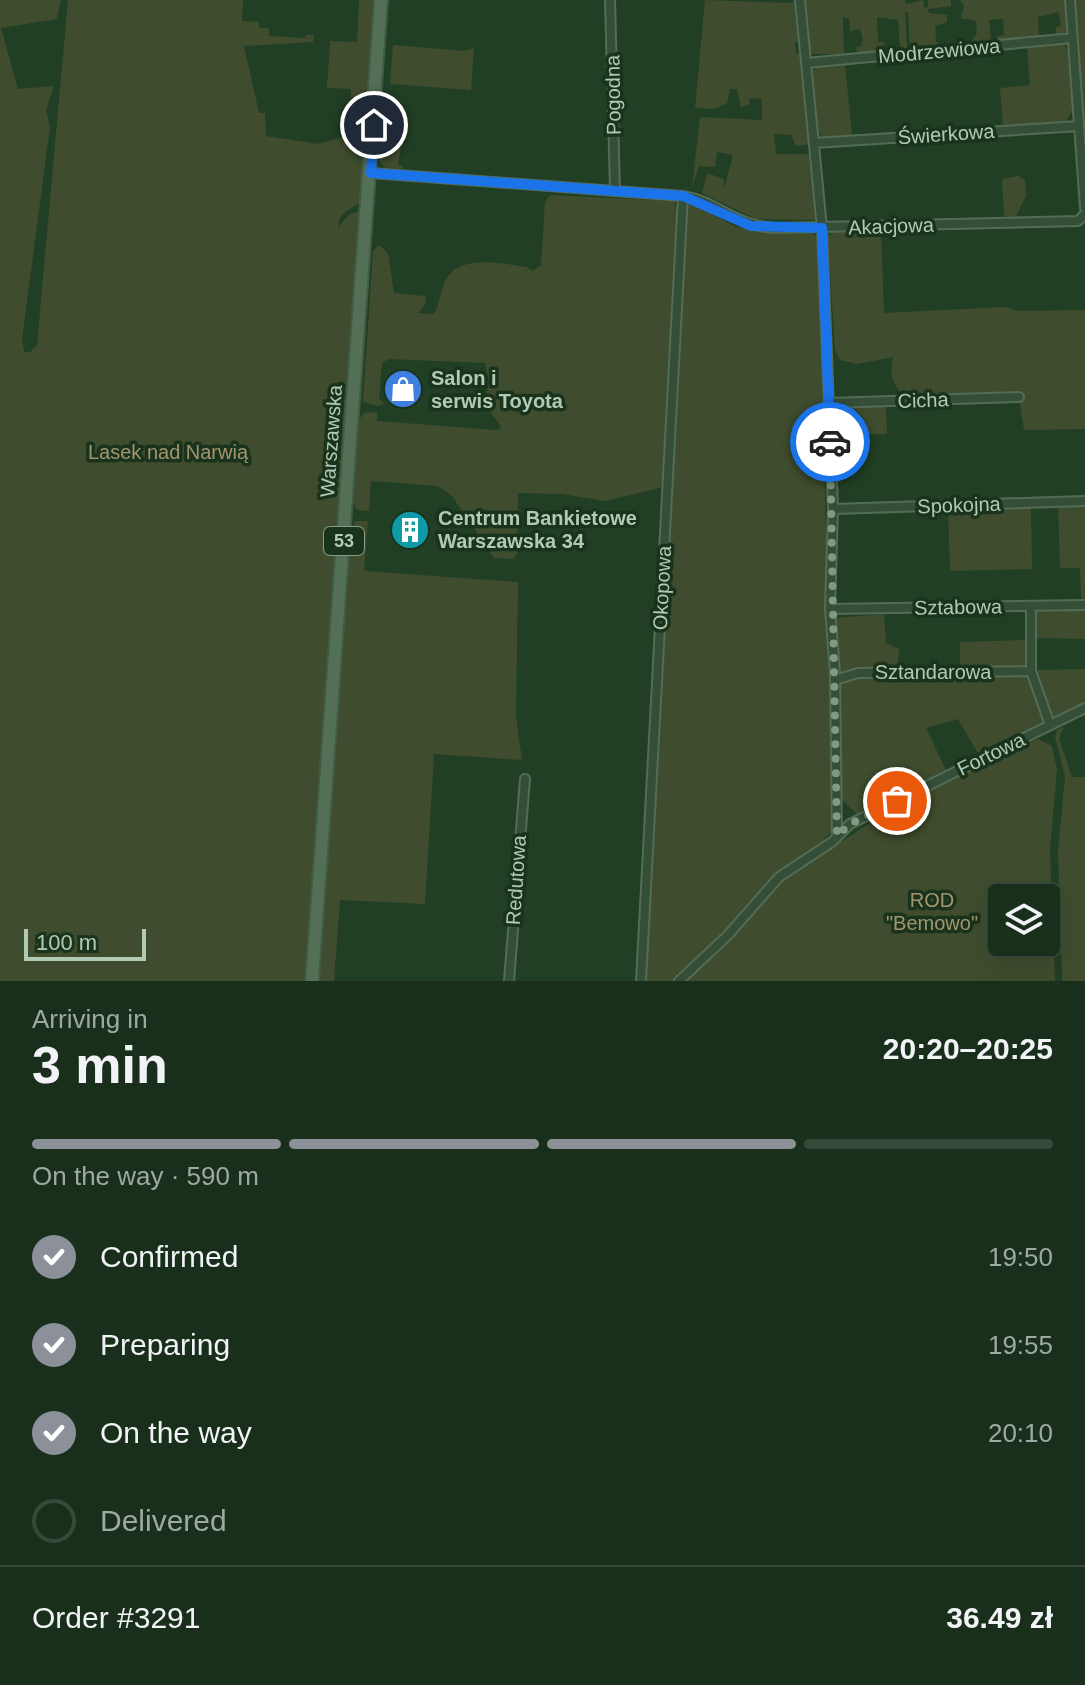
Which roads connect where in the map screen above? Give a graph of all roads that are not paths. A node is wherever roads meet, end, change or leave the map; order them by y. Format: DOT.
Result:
graph roads {
  1 [pos="381,0"];
  2 [pos="610,0"];
  3 [pos="800,0"];
  4 [pos="1070,0"];
  5 [pos="1073,38"];
  6 [pos="806,63"];
  7 [pos="1079,126"];
  8 [pos="814,143"];
  9 [pos="371,173"];
  10 [pos="615,190"];
  11 [pos="683,196"];
  12 [pos="1083,215"];
  13 [pos="822,228"];
  14 [pos="1019,397"];
  15 [pos="828,403"];
  16 [pos="1085,501"];
  17 [pos="833,509"];
  18 [pos="1085,605"];
  19 [pos="1031,606"];
  20 [pos="830,609"];
  21 [pos="1031,671"];
  22 [pos="835,680"];
  23 [pos="1085,708"];
  24 [pos="1050,725"];
  25 [pos="525,779"];
  26 [pos="837,836"];
  27 [pos="312,981"];
  28 [pos="509,981"];
  29 [pos="641,981"];
  30 [pos="679,981"];
  1 -- 9 [label="main road, Warszawska / 53"];
  2 -- 10 [label="street, Pogodna"];
  3 -- 6 [label="street"];
  4 -- 5 [label="street"];
  5 -- 6 [label="street, Modrzewiowa"];
  5 -- 7 [label="street"];
  6 -- 8 [label="street"];
  7 -- 8 [label="street, Świerkowa"];
  7 -- 12 [label="street"];
  8 -- 13 [label="street"];
  9 -- 10 [label="street, Akacjowa"];
  9 -- 27 [label="main road, Warszawska / 53"];
  10 -- 11 [label="street, Akacjowa"];
  11 -- 13 [label="street, Akacjowa"];
  11 -- 29 [label="street, Okopowa"];
  12 -- 13 [label="street, Akacjowa"];
  13 -- 15 [label="street"];
  14 -- 15 [label="street, Cicha"];
  15 -- 17 [label="street"];
  16 -- 17 [label="street, Spokojna"];
  17 -- 20 [label="street"];
  18 -- 19 [label="street, Sztabowa"];
  19 -- 20 [label="street, Sztabowa"];
  19 -- 21 [label="street"];
  20 -- 22 [label="street"];
  21 -- 22 [label="street, Sztandarowa"];
  21 -- 24 [label="street"];
  22 -- 26 [label="street"];
  23 -- 24 [label="street, Fortowa"];
  24 -- 26 [label="street, Fortowa"];
  25 -- 28 [label="street, Redutowa"];
  26 -- 30 [label="street, Fortowa"];
}
